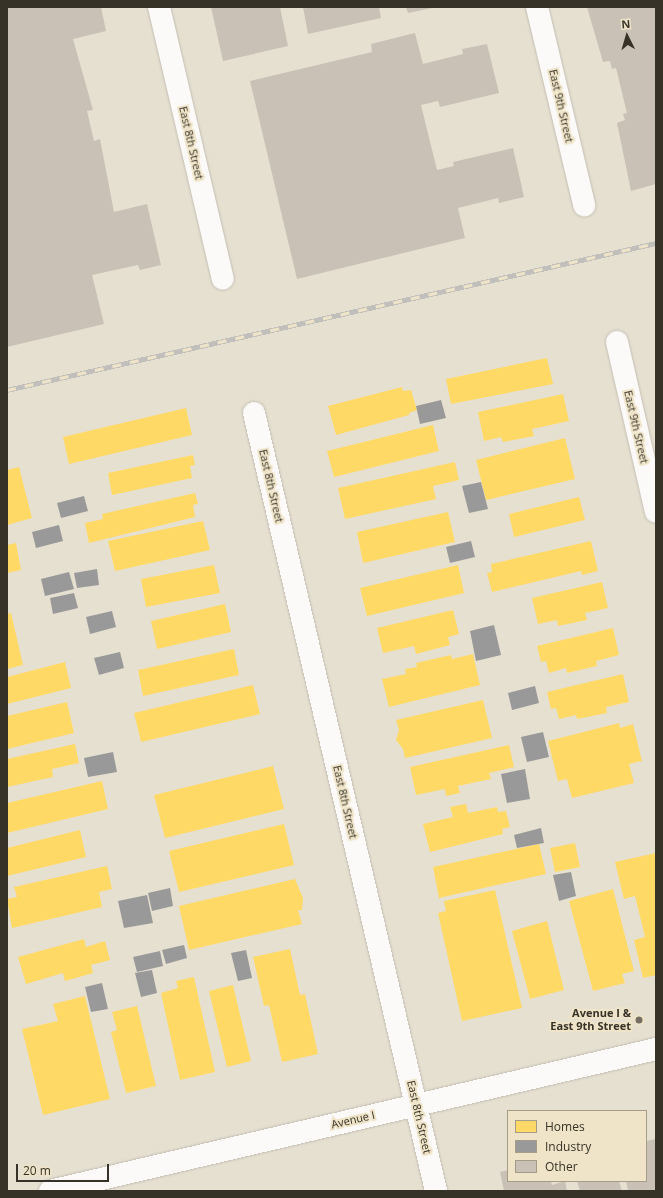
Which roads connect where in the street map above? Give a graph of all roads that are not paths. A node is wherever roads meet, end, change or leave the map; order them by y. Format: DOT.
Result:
graph roads {
  1 [pos="160,7"];
  2 [pos="537,7"];
  3 [pos="584,205"];
  4 [pos="223,280"];
  5 [pos="616,342"];
  6 [pos="254,413"];
  7 [pos="656,512"];
  8 [pos="656,1049"];
  9 [pos="416,1105"];
  10 [pos="50,1191"];
  11 [pos="436,1191"];
  1 -- 4 [label="street, East 8th Street"];
  2 -- 3 [label="street, East 9th Street"];
  5 -- 7 [label="street, East 9th Street"];
  6 -- 9 [label="street, East 8th Street"];
  8 -- 9 [label="street, Avenue I"];
  9 -- 10 [label="street, Avenue I"];
  9 -- 11 [label="street, East 8th Street"];
}
